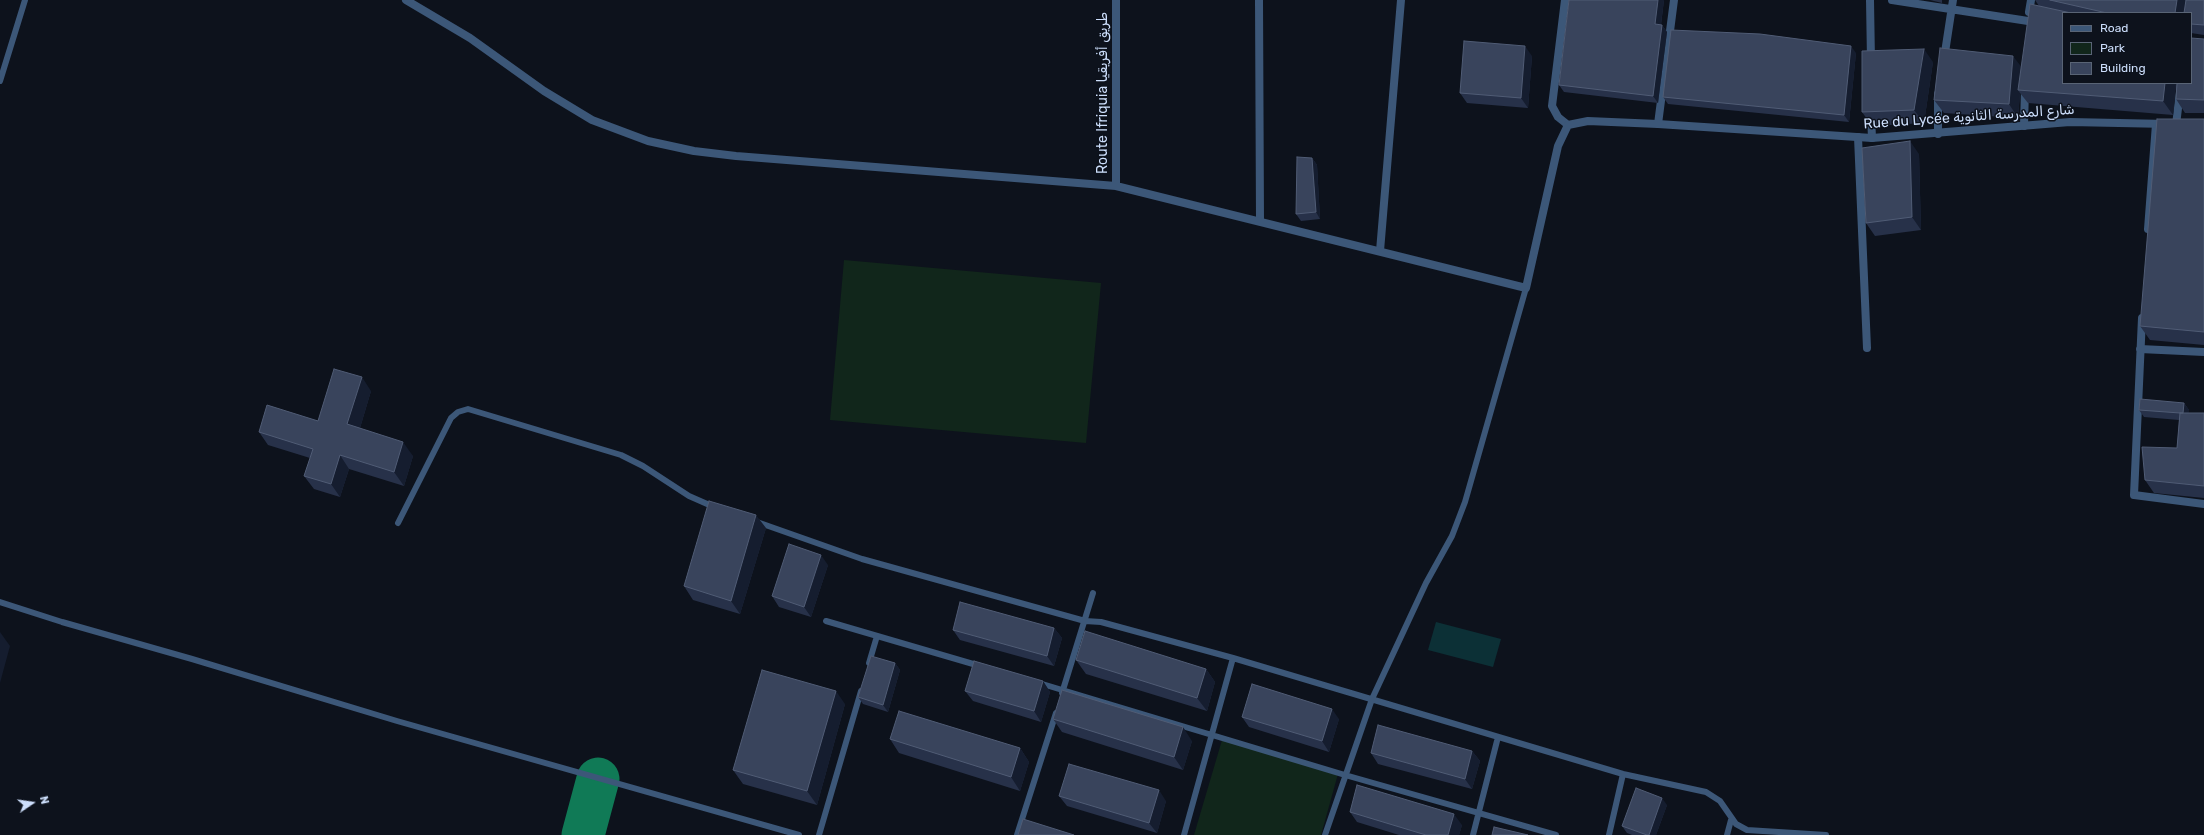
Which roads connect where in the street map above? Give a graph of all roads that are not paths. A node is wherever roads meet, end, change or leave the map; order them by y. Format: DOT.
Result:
graph roads {
  1 [pos="25,0"];
  2 [pos="408,0"];
  3 [pos="1116,0"];
  4 [pos="1259,0"];
  5 [pos="1402,0"];
  6 [pos="1565,0"];
  7 [pos="1674,0"];
  8 [pos="1870,0"];
  9 [pos="1892,0"];
  10 [pos="2031,0"];
  11 [pos="1952,4"];
  12 [pos="2029,12"];
  13 [pos="2049,16"];
  14 [pos="1943,68"];
  15 [pos="1871,71"];
  16 [pos="2026,80"];
  17 [pos="0,81"];
  18 [pos="1940,83"];
  19 [pos="2181,84"];
  20 [pos="1871,108"];
  21 [pos="1658,124"];
  22 [pos="2156,124"];
  23 [pos="1568,125"];
  24 [pos="2024,126"];
  25 [pos="1938,134"];
  26 [pos="1858,137"];
  27 [pos="1872,138"];
  28 [pos="1116,186"];
  29 [pos="1260,221"];
  30 [pos="2148,240"];
  31 [pos="1380,251"];
  32 [pos="1526,288"];
  33 [pos="2143,310"];
  34 [pos="1867,348"];
  35 [pos="2140,349"];
  36 [pos="2204,352"];
  37 [pos="2204,504"];
  38 [pos="724,511"];
  39 [pos="753,521"];
  40 [pos="398,524"];
  41 [pos="1093,593"];
  42 [pos="0,602"];
  43 [pos="826,621"];
  44 [pos="1085,621"];
  45 [pos="877,636"];
  46 [pos="1233,658"];
  47 [pos="868,666"];
  48 [pos="988,669"];
  49 [pos="864,682"];
  50 [pos="1033,682"];
  51 [pos="1063,690"];
  52 [pos="1060,698"];
  53 [pos="1372,699"];
  54 [pos="1058,706"];
  55 [pos="1212,735"];
  56 [pos="1498,737"];
  57 [pos="1623,774"];
  58 [pos="1345,775"];
  59 [pos="1479,814"];
  60 [pos="1731,820"];
  61 [pos="799,835"];
  62 [pos="819,835"];
  63 [pos="1017,835"];
  64 [pos="1184,835"];
  65 [pos="1325,835"];
  66 [pos="1474,835"];
  67 [pos="1556,835"];
  68 [pos="1609,835"];
  69 [pos="1727,835"];
  70 [pos="1826,835"];
  1 -- 17 [label="lane"];
  2 -- 28 [label="street"];
  3 -- 28 [label="street, Route Ifriquia طريق أفريقيا"];
  4 -- 29 [label="street"];
  5 -- 31 [label="street"];
  6 -- 23 [label="street"];
  7 -- 21 [label="street"];
  8 -- 15 [label="street"];
  9 -- 11 [label="street"];
  10 -- 12 [label="street"];
  11 -- 12 [label="street"];
  11 -- 14 [label="street"];
  12 -- 13 [label="street"];
  16 -- 24 [label="street"];
  18 -- 25 [label="street"];
  19 -- 22 [label="street, Rue du Lycée شارع المدرسة الثانوية"];
  20 -- 27 [label="street"];
  21 -- 23 [label="street, Rue du Lycée شارع المدرسة الثانوية"];
  21 -- 26 [label="street, Rue du Lycée شارع المدرسة الثانوية"];
  22 -- 24 [label="street, Rue du Lycée شارع المدرسة الثانوية"];
  22 -- 30 [label="street"];
  23 -- 32 [label="street"];
  24 -- 25 [label="street, Rue du Lycée شارع المدرسة الثانوية"];
  25 -- 27 [label="street, Rue du Lycée شارع المدرسة الثانوية"];
  26 -- 27 [label="street, Rue du Lycée شارع المدرسة الثانوية"];
  26 -- 34 [label="street"];
  28 -- 29 [label="street"];
  29 -- 31 [label="street"];
  31 -- 32 [label="street"];
  32 -- 53 [label="lane"];
  33 -- 35 [label="street"];
  35 -- 36 [label="street"];
  35 -- 37 [label="street"];
  38 -- 40 [label="lane"];
  39 -- 44 [label="lane"];
  41 -- 44 [label="lane"];
  42 -- 61 [label="lane"];
  43 -- 45 [label="lane"];
  44 -- 46 [label="lane"];
  44 -- 51 [label="lane"];
  45 -- 47 [label="lane"];
  45 -- 48 [label="lane"];
  46 -- 53 [label="lane"];
  46 -- 55 [label="lane"];
  49 -- 62 [label="lane"];
  50 -- 51 [label="lane"];
  51 -- 52 [label="lane"];
  51 -- 55 [label="lane"];
  53 -- 56 [label="lane"];
  53 -- 58 [label="lane"];
  54 -- 63 [label="lane"];
  55 -- 58 [label="lane"];
  55 -- 64 [label="lane"];
  56 -- 57 [label="lane"];
  56 -- 59 [label="lane"];
  57 -- 60 [label="lane"];
  57 -- 68 [label="lane"];
  58 -- 59 [label="lane"];
  58 -- 65 [label="lane"];
  59 -- 66 [label="lane"];
  59 -- 67 [label="lane"];
  60 -- 69 [label="lane"];
  60 -- 70 [label="lane"];
}
